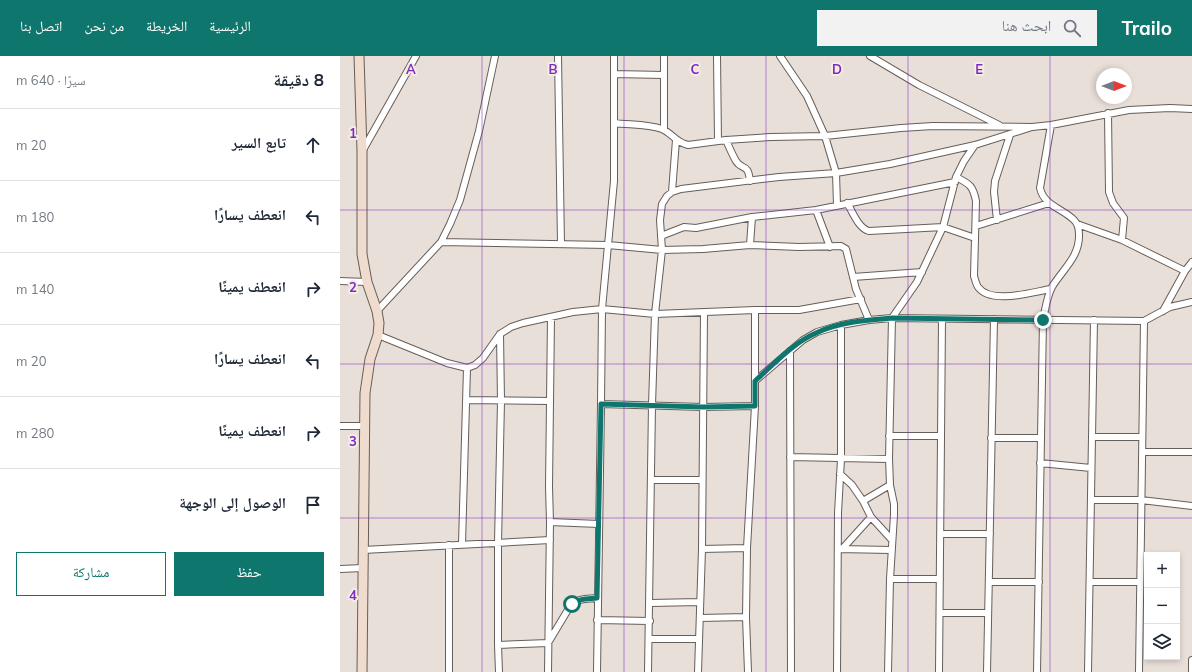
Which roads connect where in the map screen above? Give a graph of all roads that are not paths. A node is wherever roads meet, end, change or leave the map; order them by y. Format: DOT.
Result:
graph roads {
  1 [pos="359,56"];
  2 [pos="416,56"];
  3 [pos="495,56"];
  4 [pos="558,56"];
  5 [pos="614,56"];
  6 [pos="664,56"];
  7 [pos="717,56"];
  8 [pos="780,56"];
  9 [pos="870,56"];
  10 [pos="883,56"];
  11 [pos="879,62"];
  12 [pos="614,74"];
  13 [pos="664,74"];
  14 [pos="1192,109"];
  15 [pos="1108,113"];
  16 [pos="614,123"];
  17 [pos="1051,125"];
  18 [pos="1000,126"];
  19 [pos="1032,127"];
  20 [pos="664,130"];
  21 [pos="1010,135"];
  22 [pos="825,136"];
  23 [pos="676,140"];
  24 [pos="718,140"];
  25 [pos="726,140"];
  26 [pos="975,145"];
  27 [pos="362,151"];
  28 [pos="836,173"];
  29 [pos="956,180"];
  30 [pos="750,181"];
  31 [pos="672,192"];
  32 [pos="847,203"];
  33 [pos="1049,203"];
  34 [pos="837,205"];
  35 [pos="816,210"];
  36 [pos="752,217"];
  37 [pos="997,220"];
  38 [pos="1077,224"];
  39 [pos="976,226"];
  40 [pos="943,227"];
  41 [pos="661,236"];
  42 [pos="975,238"];
  43 [pos="1122,240"];
  44 [pos="441,242"];
  45 [pos="561,244"];
  46 [pos="608,245"];
  47 [pos="750,245"];
  48 [pos="830,247"];
  49 [pos="662,250"];
  50 [pos="1192,262"];
  51 [pos="1185,271"];
  52 [pos="922,272"];
  53 [pos="853,277"];
  54 [pos="340,281"];
  55 [pos="367,282"];
  56 [pos="1051,289"];
  57 [pos="861,299"];
  58 [pos="1192,302"];
  59 [pos="602,309"];
  60 [pos="755,310"];
  61 [pos="378,311"];
  62 [pos="1163,311"];
  63 [pos="704,313"];
  64 [pos="655,314"];
  65 [pos="551,317"];
  66 [pos="892,318"];
  67 [pos="942,319"];
  68 [pos="994,319"];
  69 [pos="869,320"];
  70 [pos="1043,320"];
  71 [pos="1094,320"];
  72 [pos="1144,321"];
  73 [pos="841,324"];
  74 [pos="500,334"];
  75 [pos="378,335"];
  76 [pos="790,351"];
  77 [pos="467,368"];
  78 [pos="755,381"];
  79 [pos="466,400"];
  80 [pos="501,401"];
  81 [pos="550,401"];
  82 [pos="601,404"];
  83 [pos="652,406"];
  84 [pos="755,406"];
  85 [pos="703,407"];
  86 [pos="340,426"];
  87 [pos="365,426"];
  88 [pos="889,436"];
  89 [pos="941,436"];
  90 [pos="1092,437"];
  91 [pos="1142,437"];
  92 [pos="991,438"];
  93 [pos="1041,438"];
  94 [pos="1142,452"];
  95 [pos="1192,452"];
  96 [pos="790,457"];
  97 [pos="841,459"];
  98 [pos="889,459"];
  99 [pos="1040,463"];
  100 [pos="1091,468"];
  101 [pos="840,474"];
  102 [pos="652,480"];
  103 [pos="702,480"];
  104 [pos="890,485"];
  105 [pos="1091,500"];
  106 [pos="1141,500"];
  107 [pos="863,501"];
  108 [pos="1192,506"];
  109 [pos="871,517"];
  110 [pos="550,522"];
  111 [pos="599,524"];
  112 [pos="941,534"];
  113 [pos="990,534"];
  114 [pos="550,540"];
  115 [pos="892,540"];
  116 [pos="498,543"];
  117 [pos="462,544"];
  118 [pos="449,545"];
  119 [pos="747,548"];
  120 [pos="841,548"];
  121 [pos="702,549"];
  122 [pos="364,550"];
  123 [pos="891,550"];
  124 [pos="364,568"];
  125 [pos="340,569"];
  126 [pos="890,579"];
  127 [pos="940,579"];
  128 [pos="989,582"];
  129 [pos="1039,582"];
  130 [pos="1090,582"];
  131 [pos="1140,582"];
  132 [pos="597,598"];
  133 [pos="700,602"];
  134 [pos="650,603"];
  135 [pos="940,613"];
  136 [pos="988,613"];
  137 [pos="746,617"];
  138 [pos="700,618"];
  139 [pos="597,620"];
  140 [pos="650,621"];
  141 [pos="649,639"];
  142 [pos="699,639"];
  143 [pos="548,644"];
  144 [pos="498,645"];
  145 [pos="1192,660"];
  146 [pos="362,672"];
  147 [pos="449,672"];
  148 [pos="498,672"];
  149 [pos="548,672"];
  150 [pos="597,672"];
  151 [pos="648,672"];
  152 [pos="698,672"];
  153 [pos="748,672"];
  154 [pos="791,672"];
  155 [pos="837,672"];
  156 [pos="888,672"];
  157 [pos="939,672"];
  158 [pos="987,672"];
  159 [pos="1037,672"];
  160 [pos="1088,672"];
  161 [pos="1139,672"];
  162 [pos="1192,672"];
  1 -- 27 [label="street"];
  2 -- 27 [label="street"];
  3 -- 44 [label="street"];
  4 -- 45 [label="street"];
  5 -- 12 [label="street"];
  6 -- 13 [label="street"];
  7 -- 24 [label="street"];
  8 -- 22 [label="street"];
  9 -- 11 [label="street"];
  10 -- 11 [label="street"];
  11 -- 18 [label="street"];
  12 -- 13 [label="street"];
  12 -- 16 [label="street"];
  13 -- 20 [label="street"];
  14 -- 15 [label="street"];
  15 -- 17 [label="street"];
  15 -- 43 [label="street"];
  16 -- 20 [label="street"];
  16 -- 46 [label="street"];
  17 -- 19 [label="street"];
  17 -- 33 [label="street"];
  18 -- 19 [label="street"];
  18 -- 22 [label="street"];
  19 -- 21 [label="street"];
  20 -- 23 [label="street"];
  21 -- 26 [label="street"];
  21 -- 37 [label="street"];
  22 -- 25 [label="street"];
  22 -- 28 [label="street"];
  23 -- 24 [label="street"];
  23 -- 31 [label="street"];
  24 -- 25 [label="street"];
  25 -- 30 [label="street"];
  26 -- 28 [label="street"];
  26 -- 29 [label="street"];
  27 -- 55 [label="street"];
  28 -- 30 [label="street"];
  28 -- 34 [label="street"];
  29 -- 32 [label="street"];
  29 -- 39 [label="street"];
  29 -- 40 [label="street"];
  30 -- 31 [label="street"];
  31 -- 41 [label="street"];
  32 -- 34 [label="street"];
  32 -- 40 [label="street"];
  33 -- 37 [label="street"];
  33 -- 38 [label="street"];
  34 -- 35 [label="street"];
  35 -- 36 [label="street"];
  35 -- 48 [label="street"];
  36 -- 41 [label="street"];
  36 -- 47 [label="street"];
  37 -- 39 [label="street"];
  38 -- 43 [label="street"];
  38 -- 56 [label="street"];
  39 -- 42 [label="street"];
  40 -- 42 [label="street"];
  40 -- 52 [label="street"];
  41 -- 49 [label="street"];
  42 -- 56 [label="street"];
  43 -- 51 [label="street"];
  44 -- 45 [label="street"];
  44 -- 61 [label="street"];
  45 -- 46 [label="street"];
  46 -- 49 [label="street"];
  46 -- 59 [label="street"];
  47 -- 48 [label="street"];
  47 -- 49 [label="street"];
  48 -- 53 [label="street"];
  49 -- 64 [label="street"];
  50 -- 51 [label="street"];
  51 -- 62 [label="street"];
  52 -- 53 [label="street"];
  52 -- 66 [label="street"];
  53 -- 57 [label="street"];
  54 -- 55 [label="street"];
  55 -- 61 [label="street"];
  56 -- 70 [label="street"];
  57 -- 60 [label="street"];
  57 -- 69 [label="street"];
  58 -- 62 [label="street"];
  59 -- 64 [label="street"];
  59 -- 65 [label="street"];
  59 -- 82 [label="street"];
  60 -- 63 [label="street"];
  60 -- 78 [label="street"];
  61 -- 75 [label="street"];
  62 -- 72 [label="street"];
  63 -- 64 [label="street"];
  63 -- 85 [label="street"];
  64 -- 83 [label="street"];
  65 -- 74 [label="street"];
  65 -- 81 [label="street"];
  66 -- 67 [label="street"];
  66 -- 69 [label="street"];
  66 -- 88 [label="street"];
  67 -- 68 [label="street"];
  67 -- 89 [label="street"];
  68 -- 70 [label="street"];
  68 -- 92 [label="street"];
  69 -- 73 [label="street"];
  70 -- 71 [label="street"];
  70 -- 93 [label="street"];
  71 -- 72 [label="street"];
  71 -- 90 [label="street"];
  72 -- 91 [label="street"];
  73 -- 76 [label="street"];
  73 -- 97 [label="street"];
  74 -- 77 [label="street"];
  74 -- 80 [label="street"];
  75 -- 77 [label="street"];
  75 -- 87 [label="street"];
  76 -- 78 [label="street"];
  76 -- 96 [label="street"];
  77 -- 79 [label="street"];
  78 -- 84 [label="street"];
  79 -- 80 [label="street"];
  79 -- 117 [label="street"];
  80 -- 81 [label="street"];
  80 -- 116 [label="street"];
  81 -- 110 [label="street"];
  82 -- 83 [label="street"];
  82 -- 111 [label="street"];
  83 -- 85 [label="street"];
  83 -- 102 [label="street"];
  84 -- 85 [label="street"];
  84 -- 119 [label="street"];
  85 -- 103 [label="street"];
  86 -- 87 [label="street"];
  87 -- 122 [label="street"];
  88 -- 89 [label="street"];
  88 -- 98 [label="street"];
  89 -- 112 [label="street"];
  90 -- 91 [label="street"];
  90 -- 100 [label="street"];
  91 -- 94 [label="street"];
  92 -- 93 [label="street"];
  92 -- 113 [label="street"];
  93 -- 99 [label="street"];
  94 -- 95 [label="street"];
  94 -- 106 [label="street"];
  96 -- 97 [label="street"];
  96 -- 154 [label="street"];
  97 -- 98 [label="street"];
  97 -- 101 [label="street"];
  98 -- 104 [label="street"];
  99 -- 100 [label="street"];
  99 -- 129 [label="street"];
  100 -- 105 [label="street"];
  101 -- 107 [label="street"];
  101 -- 120 [label="street"];
  102 -- 103 [label="street"];
  102 -- 134 [label="street"];
  103 -- 121 [label="street"];
  104 -- 107 [label="street"];
  104 -- 115 [label="street"];
  105 -- 106 [label="street"];
  105 -- 130 [label="street"];
  106 -- 108 [label="street"];
  106 -- 131 [label="street"];
  107 -- 109 [label="street"];
  109 -- 115 [label="street"];
  109 -- 120 [label="street"];
  110 -- 111 [label="street"];
  110 -- 114 [label="street"];
  111 -- 132 [label="street"];
  112 -- 113 [label="street"];
  112 -- 127 [label="street"];
  113 -- 128 [label="street"];
  114 -- 116 [label="street"];
  114 -- 143 [label="street"];
  115 -- 123 [label="street"];
  116 -- 117 [label="street"];
  116 -- 144 [label="street"];
  117 -- 118 [label="street"];
  118 -- 122 [label="street"];
  118 -- 147 [label="street"];
  119 -- 121 [label="street"];
  119 -- 137 [label="street"];
  120 -- 123 [label="street"];
  120 -- 155 [label="street"];
  121 -- 133 [label="street"];
  122 -- 124 [label="street"];
  123 -- 126 [label="street"];
  124 -- 125 [label="street"];
  124 -- 146 [label="street"];
  126 -- 127 [label="street"];
  126 -- 156 [label="street"];
  127 -- 135 [label="street"];
  128 -- 129 [label="street"];
  128 -- 136 [label="street"];
  129 -- 159 [label="street"];
  130 -- 131 [label="street"];
  130 -- 160 [label="street"];
  131 -- 161 [label="street"];
  132 -- 139 [label="street"];
  132 -- 143 [label="street"];
  133 -- 134 [label="street"];
  133 -- 138 [label="street"];
  134 -- 140 [label="street"];
  135 -- 136 [label="street"];
  135 -- 157 [label="street"];
  136 -- 158 [label="street"];
  137 -- 138 [label="street"];
  137 -- 153 [label="street"];
  138 -- 142 [label="street"];
  139 -- 140 [label="street"];
  139 -- 150 [label="street"];
  140 -- 141 [label="street"];
  141 -- 142 [label="street"];
  141 -- 151 [label="street"];
  142 -- 152 [label="street"];
  143 -- 144 [label="street"];
  143 -- 149 [label="street"];
  144 -- 148 [label="street"];
  145 -- 162 [label="street"];
}
